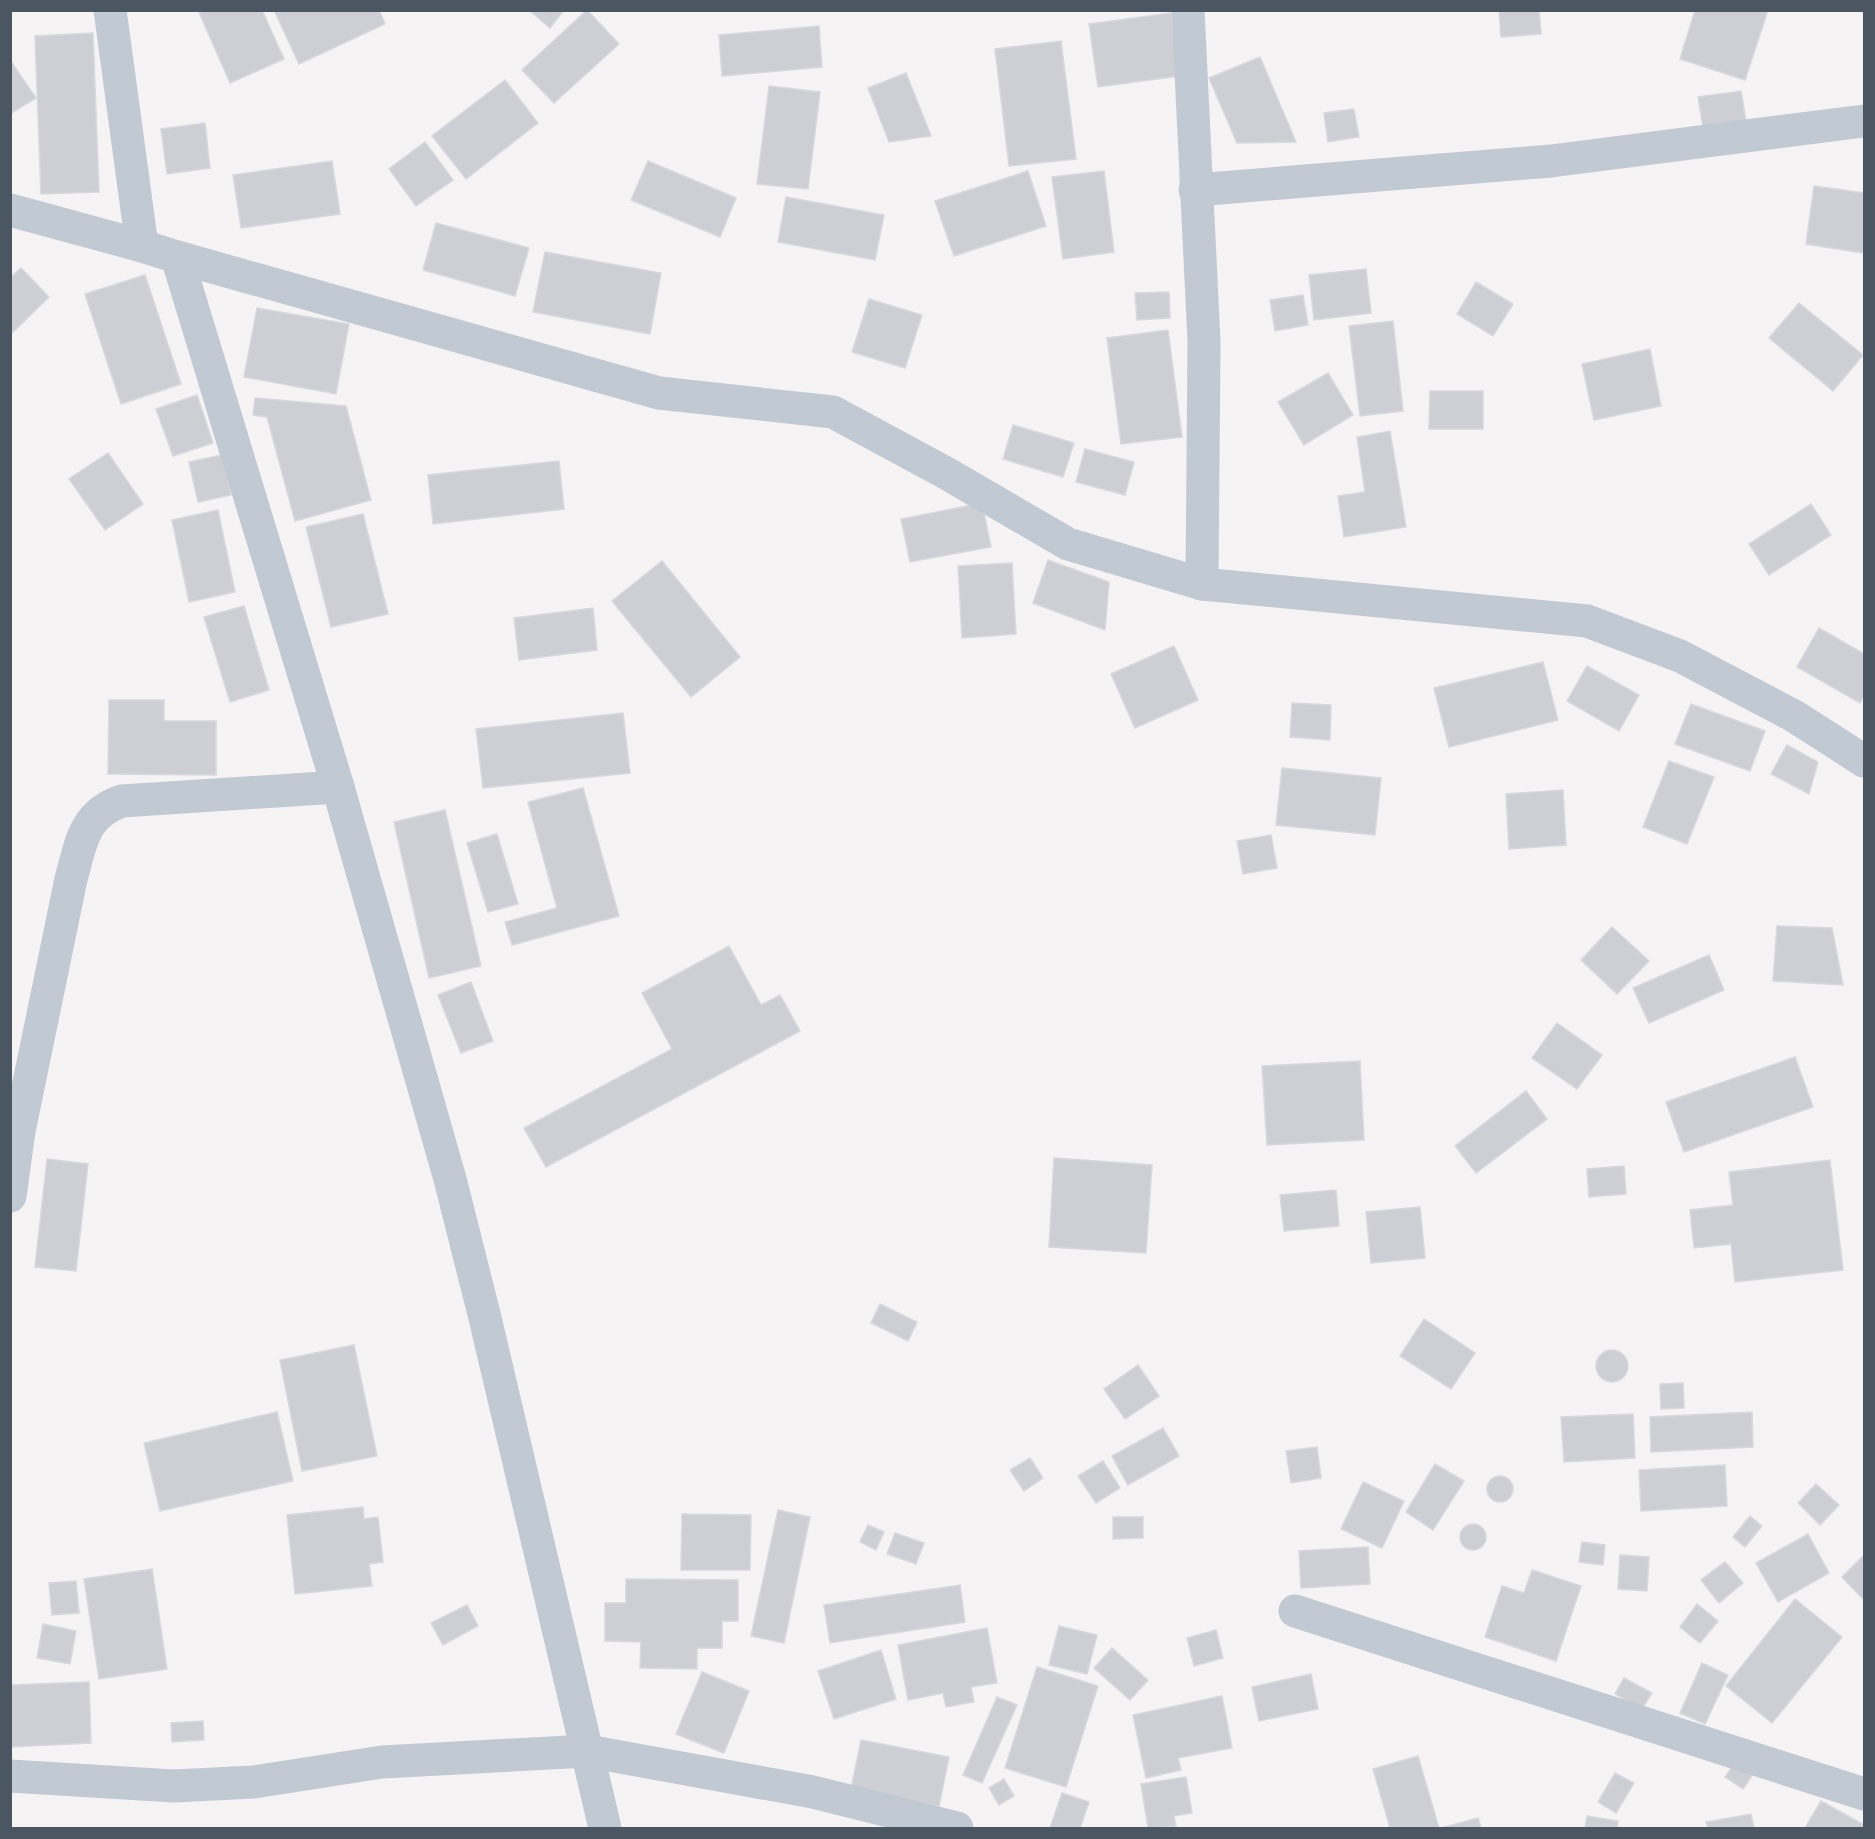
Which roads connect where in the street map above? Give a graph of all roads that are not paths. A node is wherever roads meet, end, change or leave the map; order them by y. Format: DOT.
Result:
graph roads {
  1 [pos="110,10"];
  2 [pos="1188,10"];
  3 [pos="1864,121"];
  4 [pos="1196,190"];
  5 [pos="10,210"];
  6 [pos="142,246"];
  7 [pos="177,257"];
  8 [pos="1202,584"];
  9 [pos="1864,761"];
  10 [pos="338,787"];
  11 [pos="10,1196"];
  12 [pos="1295,1611"];
  13 [pos="587,1751"];
  14 [pos="10,1776"];
  15 [pos="1864,1794"];
  16 [pos="605,1828"];
  17 [pos="957,1828"];
  1 -- 6 [label="street"];
  2 -- 4 [label="street"];
  3 -- 4 [label="street"];
  4 -- 8 [label="street"];
  5 -- 6 [label="street"];
  6 -- 7 [label="street"];
  7 -- 8 [label="street"];
  7 -- 10 [label="street"];
  8 -- 9 [label="street"];
  10 -- 11 [label="street"];
  10 -- 13 [label="street"];
  12 -- 15 [label="street"];
  13 -- 14 [label="street"];
  13 -- 16 [label="street"];
  13 -- 17 [label="street"];
}
